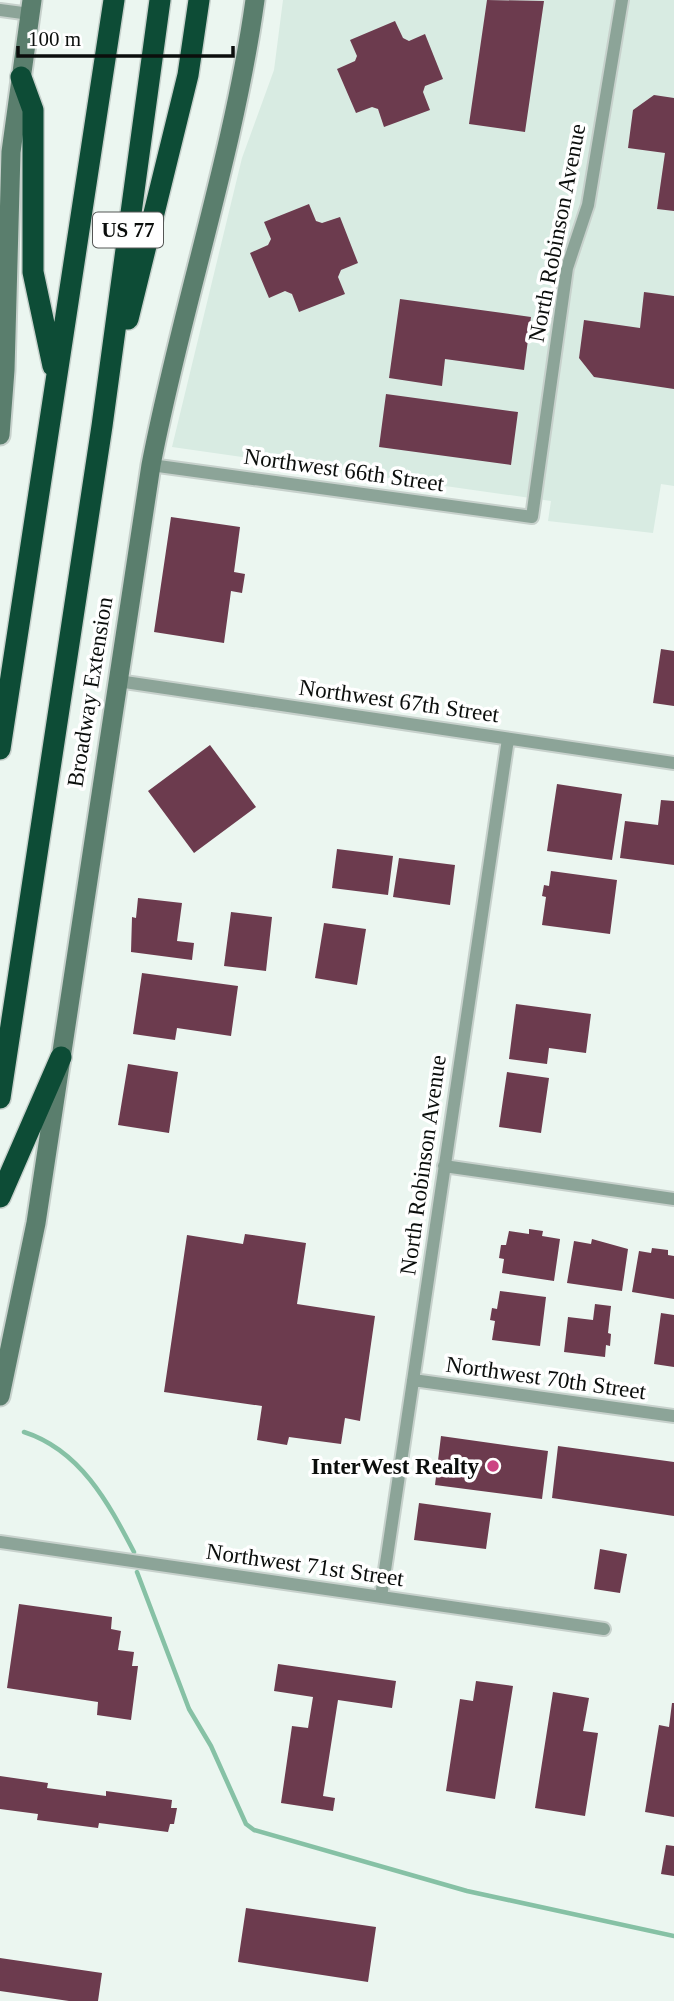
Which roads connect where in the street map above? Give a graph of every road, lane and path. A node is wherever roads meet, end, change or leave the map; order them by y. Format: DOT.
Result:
graph roads {
  1 [pos="114,0"];
  2 [pos="160,0"];
  3 [pos="199,0"];
  4 [pos="255,0"];
  5 [pos="622,0"];
  6 [pos="31,7"];
  7 [pos="0,10"];
  8 [pos="21,76"];
  9 [pos="3,227"];
  10 [pos="56,382"];
  11 [pos="102,426"];
  12 [pos="0,435"];
  13 [pos="151,465"];
  14 [pos="531,517"];
  15 [pos="118,681"];
  16 [pos="508,738"];
  17 [pos="0,749"];
  18 [pos="674,764"];
  19 [pos="61,1057"];
  20 [pos="0,1098"];
  21 [pos="444,1166"];
  22 [pos="0,1197"];
  23 [pos="674,1199"];
  24 [pos="413,1380"];
  25 [pos="0,1396"];
  26 [pos="674,1416"];
  27 [pos="0,1542"];
  28 [pos="381,1597"];
  29 [pos="604,1629"];
  1 -- 10 [label="highway, US 77"];
  2 -- 11 [label="highway, Broadway Extension / US 77"];
  3 -- 11 [label="highway"];
  4 -- 13 [label="main road, Broadway Extension"];
  5 -- 14 [label="street, North Robinson Avenue"];
  6 -- 7 [label="street"];
  6 -- 8 [label="main road"];
  8 -- 9 [label="main road"];
  8 -- 10 [label="highway"];
  9 -- 12 [label="main road"];
  10 -- 17 [label="highway, US 77"];
  11 -- 20 [label="highway, Broadway Extension / US 77"];
  13 -- 14 [label="street, Northwest 66th Street"];
  13 -- 15 [label="main road, Broadway Extension"];
  15 -- 16 [label="street, Northwest 67th Street"];
  15 -- 19 [label="main road, Broadway Extension"];
  16 -- 18 [label="street, Northwest 67th Street"];
  16 -- 21 [label="street, North Robinson Avenue"];
  19 -- 22 [label="highway"];
  19 -- 25 [label="main road, Broadway Extension"];
  21 -- 23 [label="street"];
  21 -- 24 [label="street, North Robinson Avenue"];
  24 -- 26 [label="street, Northwest 70th Street"];
  24 -- 28 [label="street, North Robinson Avenue"];
  27 -- 28 [label="street, Northwest 71st Street"];
  28 -- 29 [label="street, Northwest 71st Street"];
}
